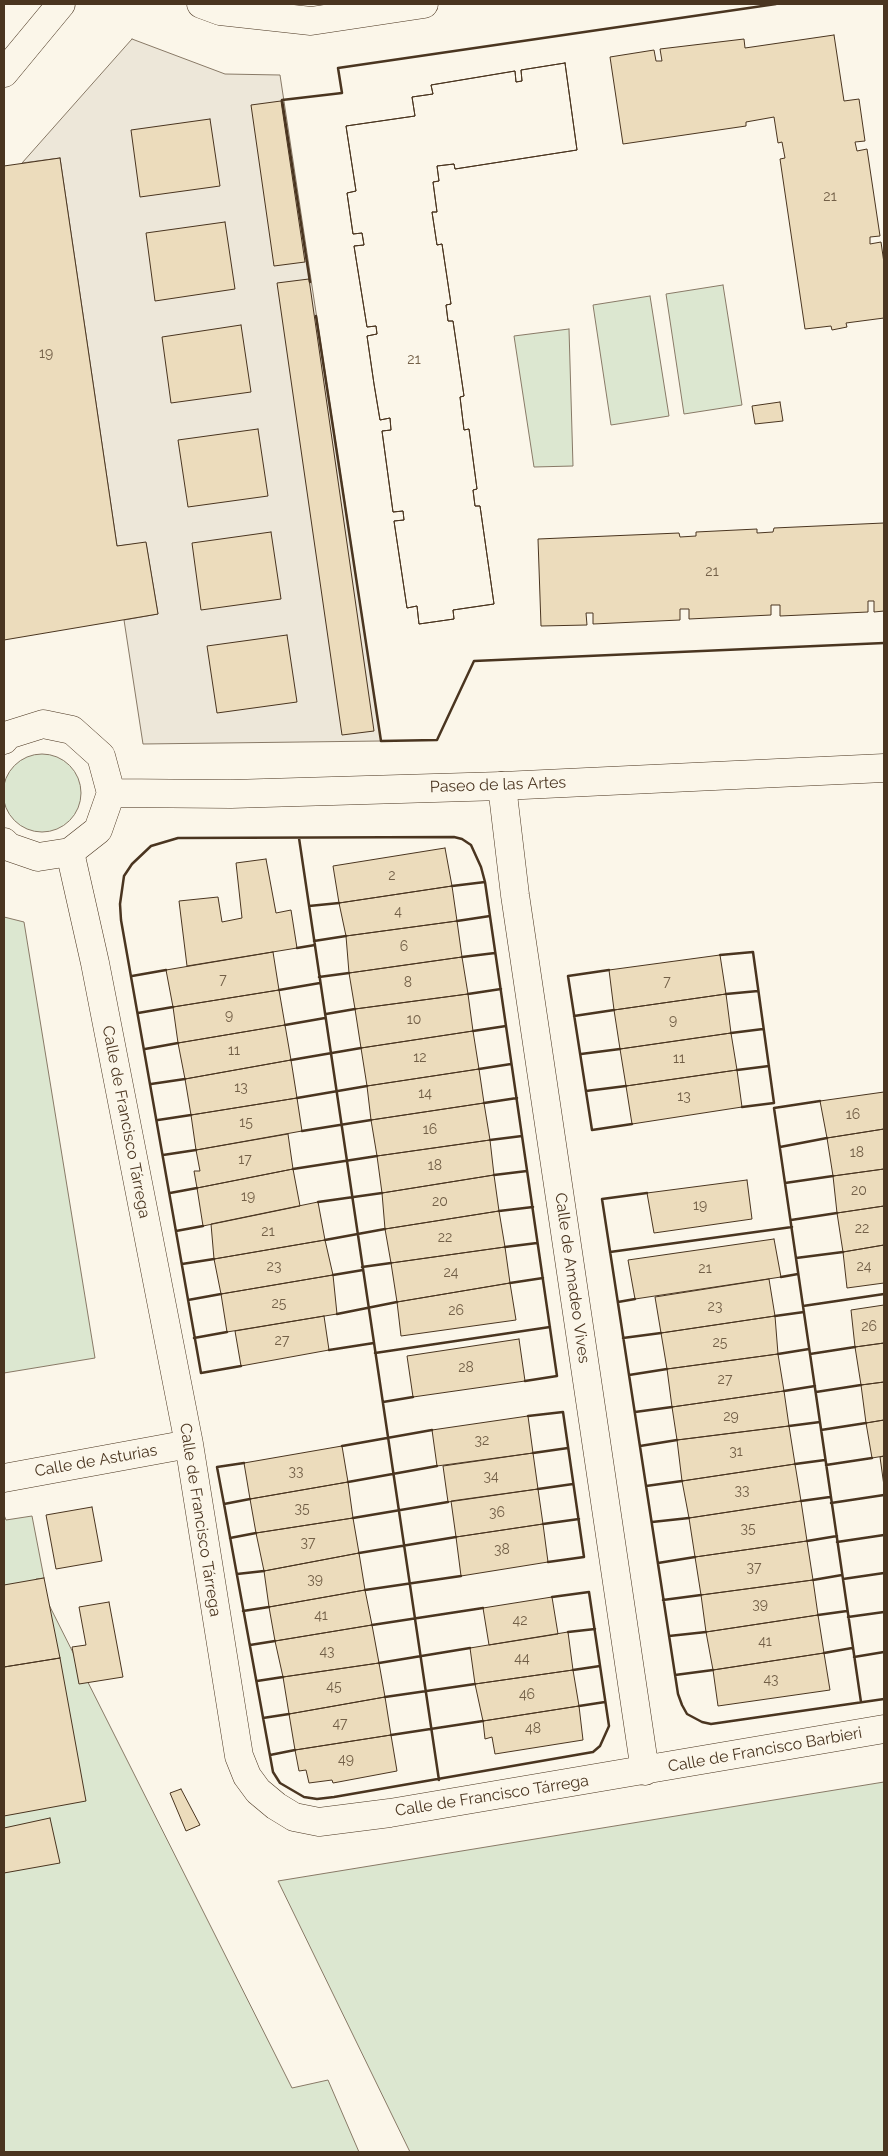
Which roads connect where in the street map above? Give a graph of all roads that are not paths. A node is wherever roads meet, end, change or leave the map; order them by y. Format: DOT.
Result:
graph roads {
  1 [pos="60,4"];
  2 [pos="201,4"];
  3 [pos="424,4"];
  4 [pos="4,73"];
  5 [pos="4,740"];
  6 [pos="884,768"];
  7 [pos="502,786"];
  8 [pos="111,793"];
  9 [pos="4,842"];
  10 [pos="70,852"];
  11 [pos="189,1444"];
  12 [pos="4,1478"];
  13 [pos="884,1730"];
  14 [pos="645,1771"];
  1 -- 4 [label="street"];
  2 -- 3 [label="street"];
  5 -- 8 [label="street"];
  6 -- 7 [label="street, Paseo de las Artes"];
  7 -- 8 [label="street, Paseo de las Artes"];
  7 -- 14 [label="street, Calle de Amadeo Vives"];
  8 -- 10 [label="street"];
  9 -- 10 [label="street"];
  10 -- 11 [label="street, Calle de Francisco Tárrega"];
  11 -- 12 [label="street, Calle de Asturias"];
  11 -- 14 [label="street, Calle de Francisco Tárrega"];
  13 -- 14 [label="street, Calle de Francisco Barbieri"];
}
